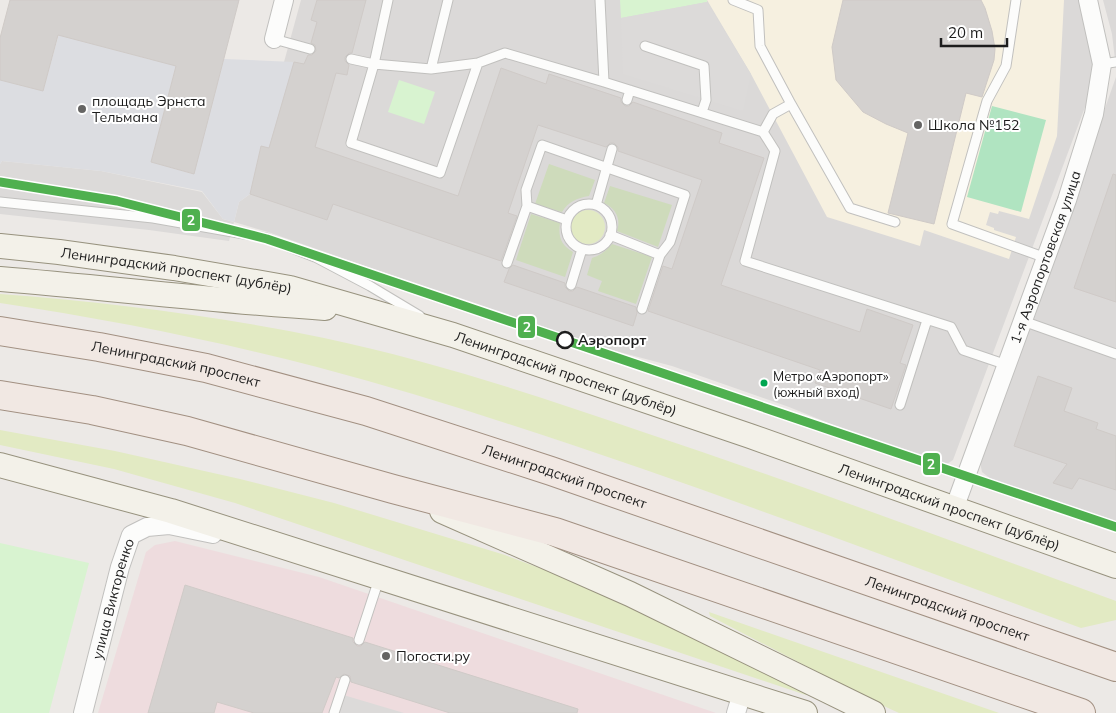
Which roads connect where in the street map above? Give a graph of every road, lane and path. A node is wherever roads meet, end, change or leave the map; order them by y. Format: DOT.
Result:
graph roads {
  1 [pos="284,0"];
  2 [pos="388,0"];
  3 [pos="448,0"];
  4 [pos="600,0"];
  5 [pos="733,0"];
  6 [pos="1016,0"];
  7 [pos="1088,0"];
  8 [pos="274,38"];
  9 [pos="645,46"];
  10 [pos="310,49"];
  11 [pos="351,59"];
  12 [pos="478,63"];
  13 [pos="1109,63"];
  14 [pos="374,64"];
  15 [pos="431,68"];
  16 [pos="604,82"];
  17 [pos="630,90"];
  18 [pos="626,100"];
  19 [pos="791,104"];
  20 [pos="702,112"];
  21 [pos="763,132"];
  22 [pos="612,149"];
  23 [pos="606,168"];
  24 [pos="0,202"];
  25 [pos="527,206"];
  26 [pos="596,206"];
  27 [pos="567,220"];
  28 [pos="895,222"];
  29 [pos="610,235"];
  30 [pos="0,246"];
  31 [pos="582,249"];
  32 [pos="660,255"];
  33 [pos="1046,258"];
  34 [pos="507,263"];
  35 [pos="0,279"];
  36 [pos="571,285"];
  37 [pos="642,309"];
  38 [pos="364,310"];
  39 [pos="927,320"];
  40 [pos="1023,321"];
  41 [pos="0,331"];
  42 [pos="453,335"];
  43 [pos="1116,354"];
  44 [pos="1006,366"];
  45 [pos="0,395"];
  46 [pos="900,405"];
  47 [pos="0,465"];
  48 [pos="393,490"];
  49 [pos="954,509"];
  50 [pos="298,551"];
  51 [pos="1116,566"];
  52 [pos="380,577"];
  53 [pos="359,640"];
  54 [pos="1116,667"];
  55 [pos="345,680"];
  56 [pos="739,703"];
  57 [pos="83,713"];
  58 [pos="334,713"];
  59 [pos="805,713"];
  60 [pos="873,713"];
  61 [pos="1081,713"];
  1 -- 8 [label="street"];
  2 -- 14 [label="lane"];
  3 -- 15 [label="lane"];
  4 -- 16 [label="lane"];
  5 -- 19 [label="lane"];
  6 -- 33 [label="lane"];
  7 -- 13 [label="street, 1-я Аэропортовская улица"];
  8 -- 10 [label="lane"];
  9 -- 20 [label="lane"];
  11 -- 14 [label="lane"];
  12 -- 14 [label="lane"];
  12 -- 15 [label="lane"];
  12 -- 16 [label="lane"];
  13 -- 33 [label="street, 1-я Аэропортовская улица"];
  14 -- 15 [label="lane"];
  16 -- 17 [label="lane"];
  17 -- 18 [label="lane"];
  17 -- 20 [label="lane"];
  19 -- 21 [label="lane"];
  19 -- 28 [label="lane"];
  20 -- 21 [label="lane"];
  21 -- 39 [label="lane"];
  22 -- 23 [label="lane"];
  23 -- 25 [label="lane"];
  23 -- 26 [label="lane"];
  23 -- 32 [label="lane"];
  24 -- 42 [label="lane"];
  25 -- 27 [label="lane"];
  25 -- 34 [label="lane"];
  26 -- 27 [label="lane"];
  26 -- 29 [label="lane"];
  27 -- 31 [label="lane"];
  29 -- 31 [label="lane"];
  29 -- 32 [label="lane"];
  30 -- 38 [label="main road, Ленинградский проспект (дублёр)"];
  31 -- 36 [label="lane"];
  32 -- 37 [label="lane"];
  33 -- 40 [label="street, 1-я Аэропортовская улица"];
  35 -- 38 [label="main road"];
  38 -- 42 [label="main road, Ленинградский проспект (дублёр)"];
  39 -- 44 [label="lane"];
  39 -- 46 [label="lane"];
  40 -- 43 [label="lane"];
  40 -- 44 [label="street, 1-я Аэропортовская улица"];
  41 -- 54 [label="main road, Ленинградский проспект"];
  42 -- 49 [label="main road, Ленинградский проспект (дублёр)"];
  44 -- 49 [label="street, 1-я Аэропортовская улица"];
  45 -- 48 [label="main road"];
  47 -- 50 [label="main road"];
  48 -- 60 [label="main road"];
  48 -- 61 [label="main road"];
  49 -- 51 [label="main road, Ленинградский проспект (дублёр)"];
  50 -- 52 [label="main road"];
  50 -- 57 [label="street, улица Викторенко"];
  52 -- 53 [label="lane"];
  52 -- 56 [label="main road"];
  55 -- 58 [label="lane"];
  56 -- 59 [label="main road"];
}
